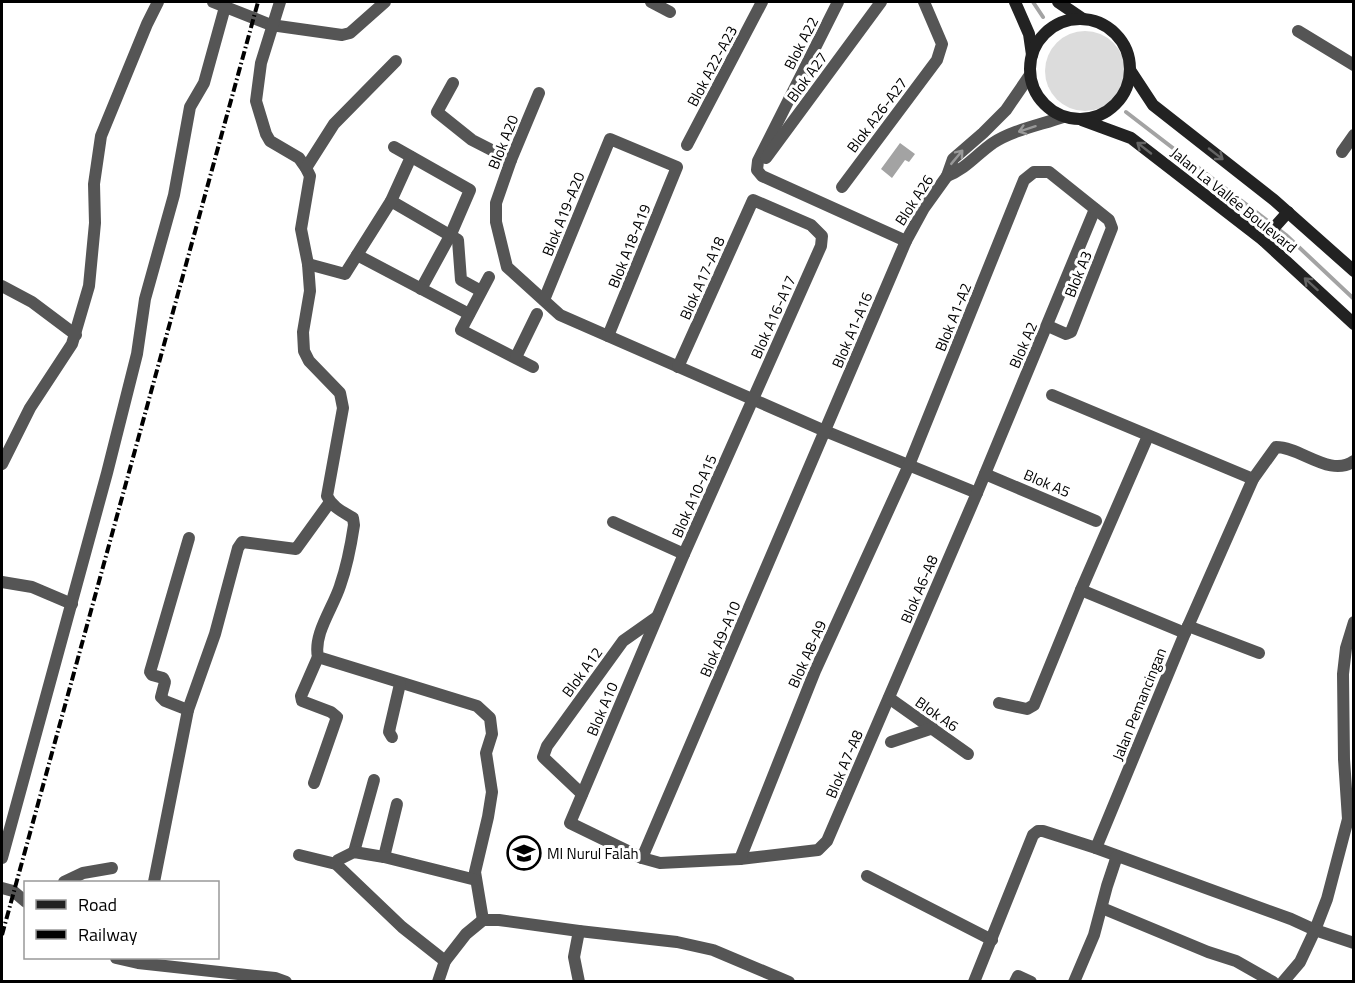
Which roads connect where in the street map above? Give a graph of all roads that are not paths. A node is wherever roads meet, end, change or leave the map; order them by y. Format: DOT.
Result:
graph roads {
  1 [pos="158,2"];
  2 [pos="213,2"];
  3 [pos="280,2"];
  4 [pos="385,2"];
  5 [pos="651,2"];
  6 [pos="762,2"];
  7 [pos="838,2"];
  8 [pos="880,2"];
  9 [pos="924,2"];
  10 [pos="1015,2"];
  11 [pos="1058,2"];
  12 [pos="232,6"];
  13 [pos="670,12"];
  14 [pos="1083,19"];
  15 [pos="271,25"];
  16 [pos="1298,31"];
  17 [pos="1032,56"];
  18 [pos="396,61"];
  19 [pos="1353,65"];
  20 [pos="1130,70"];
  21 [pos="1030,75"];
  22 [pos="453,83"];
  23 [pos="539,93"];
  24 [pos="1064,117"];
  25 [pos="1082,120"];
  26 [pos="983,133"];
  27 [pos="1353,135"];
  28 [pos="991,144"];
  29 [pos="687,145"];
  30 [pos="394,147"];
  31 [pos="1342,152"];
  32 [pos="411,157"];
  33 [pos="511,160"];
  34 [pos="757,166"];
  35 [pos="677,167"];
  36 [pos="306,168"];
  37 [pos="947,176"];
  38 [pos="842,187"];
  39 [pos="391,201"];
  40 [pos="1095,209"];
  41 [pos="1288,212"];
  42 [pos="451,234"];
  43 [pos="1263,240"];
  44 [pos="906,241"];
  45 [pos="820,246"];
  46 [pos="357,255"];
  47 [pos="308,264"];
  48 [pos="1353,271"];
  49 [pos="489,277"];
  50 [pos="2,286"];
  51 [pos="421,289"];
  52 [pos="481,291"];
  53 [pos="544,300"];
  54 [pos="469,314"];
  55 [pos="537,314"];
  56 [pos="1353,324"];
  57 [pos="1048,326"];
  58 [pos="76,335"];
  59 [pos="608,336"];
  60 [pos="516,357"];
  61 [pos="533,367"];
  62 [pos="678,367"];
  63 [pos="1052,395"];
  64 [pos="754,399"];
  65 [pos="825,431"];
  66 [pos="1148,436"];
  67 [pos="2,464"];
  68 [pos="909,465"];
  69 [pos="1353,467"];
  70 [pos="985,474"];
  71 [pos="1253,479"];
  72 [pos="977,493"];
  73 [pos="330,502"];
  74 [pos="1096,521"];
  75 [pos="613,522"];
  76 [pos="189,538"];
  77 [pos="684,554"];
  78 [pos="2,582"];
  79 [pos="1081,590"];
  80 [pos="72,604"];
  81 [pos="660,611"];
  82 [pos="1353,622"];
  83 [pos="1186,629"];
  84 [pos="1260,653"];
  85 [pos="318,657"];
  86 [pos="400,684"];
  87 [pos="889,698"];
  88 [pos="999,703"];
  89 [pos="188,710"];
  90 [pos="933,728"];
  91 [pos="392,737"];
  92 [pos="891,742"];
  93 [pos="968,754"];
  94 [pos="374,780"];
  95 [pos="314,783"];
  96 [pos="582,794"];
  97 [pos="1350,800"];
  98 [pos="397,804"];
  99 [pos="1096,848"];
  100 [pos="354,852"];
  101 [pos="299,855"];
  102 [pos="1117,856"];
  103 [pos="384,857"];
  104 [pos="2,858"];
  105 [pos="642,858"];
  106 [pos="740,859"];
  107 [pos="336,864"];
  108 [pos="112,868"];
  109 [pos="867,876"];
  110 [pos="476,880"];
  111 [pos="66,881"];
  112 [pos="154,881"];
  113 [pos="2,888"];
  114 [pos="24,900"];
  115 [pos="1102,908"];
  116 [pos="483,920"];
  117 [pos="1316,930"];
  118 [pos="579,932"];
  119 [pos="992,940"];
  120 [pos="1353,944"];
  121 [pos="138,960"];
  122 [pos="445,961"];
  123 [pos="286,981"];
  124 [pos="438,981"];
  125 [pos="579,981"];
  126 [pos="789,981"];
  127 [pos="974,981"];
  128 [pos="1015,981"];
  129 [pos="1031,981"];
  130 [pos="1074,981"];
  131 [pos="1273,981"];
  132 [pos="1282,981"];
  1 -- 58 [label="street"];
  2 -- 12 [label="street"];
  3 -- 15 [label="street"];
  4 -- 15 [label="street"];
  5 -- 13 [label="street"];
  6 -- 29 [label="street, Blok A22-A23"];
  7 -- 34 [label="street, Blok A22"];
  8 -- 34 [label="street, Blok A27"];
  9 -- 38 [label="street, Blok A26-A27"];
  10 -- 17 [label="street"];
  11 -- 14 [label="street"];
  12 -- 15 [label="street"];
  12 -- 80 [label="street"];
  14 -- 17 [label="street"];
  14 -- 20 [label="street"];
  15 -- 36 [label="street"];
  16 -- 19 [label="street"];
  17 -- 21 [label="street"];
  18 -- 36 [label="street"];
  20 -- 25 [label="street"];
  20 -- 41 [label="street, Jalan La Vallée Boulevard, one-way"];
  21 -- 24 [label="street"];
  21 -- 26 [label="street, Blok A26"];
  22 -- 33 [label="street"];
  23 -- 33 [label="street, Blok A20"];
  24 -- 25 [label="street"];
  24 -- 28 [label="street, one-way"];
  43 -- 25 [label="street, Jalan La Vallée Boulevard, one-way"];
  26 -- 28 [label="street"];
  37 -- 26 [label="street, Blok A26, one-way"];
  27 -- 31 [label="street"];
  28 -- 37 [label="street"];
  30 -- 32 [label="street"];
  32 -- 39 [label="street"];
  32 -- 42 [label="street"];
  33 -- 53 [label="street, Blok A20"];
  34 -- 44 [label="street"];
  35 -- 53 [label="street, Blok A19-A20"];
  35 -- 59 [label="street, Blok A18-A19"];
  36 -- 47 [label="street"];
  37 -- 44 [label="street, Blok A26"];
  39 -- 42 [label="street"];
  39 -- 46 [label="street"];
  40 -- 57 [label="street, Blok A2"];
  40 -- 57 [label="street, Blok A3"];
  40 -- 68 [label="street, Blok A1-A2"];
  41 -- 43 [label="street"];
  41 -- 48 [label="street, Jalan La Vallée Boulevard"];
  42 -- 51 [label="street"];
  42 -- 52 [label="street"];
  56 -- 43 [label="street, Jalan La Vallée Boulevard, one-way"];
  44 -- 65 [label="street, Blok A1-A16"];
  45 -- 62 [label="street, Blok A17-A18"];
  45 -- 64 [label="street, Blok A16-A17"];
  46 -- 47 [label="street"];
  46 -- 51 [label="street"];
  47 -- 73 [label="street"];
  49 -- 52 [label="street"];
  50 -- 58 [label="street"];
  51 -- 54 [label="street"];
  52 -- 54 [label="street"];
  53 -- 59 [label="street"];
  54 -- 60 [label="street"];
  55 -- 60 [label="street"];
  57 -- 70 [label="street, Blok A2"];
  58 -- 67 [label="street"];
  59 -- 62 [label="street"];
  60 -- 61 [label="street"];
  62 -- 64 [label="street"];
  63 -- 66 [label="street"];
  64 -- 65 [label="street"];
  64 -- 77 [label="street, Blok A10-A15"];
  65 -- 68 [label="street"];
  65 -- 105 [label="street, Blok A9-A10"];
  66 -- 71 [label="street"];
  66 -- 79 [label="street"];
  68 -- 72 [label="street"];
  68 -- 106 [label="street, Blok A8-A9"];
  69 -- 71 [label="street, Jalan Pemancingan"];
  70 -- 72 [label="street, Blok A2"];
  70 -- 74 [label="street, Blok A5"];
  71 -- 83 [label="street, Jalan Pemancingan"];
  72 -- 87 [label="street, Blok A6-A8"];
  73 -- 85 [label="street"];
  73 -- 89 [label="street"];
  75 -- 77 [label="street"];
  76 -- 89 [label="street"];
  77 -- 81 [label="street, Blok A10-A15"];
  78 -- 80 [label="street"];
  79 -- 83 [label="street"];
  79 -- 88 [label="street"];
  80 -- 104 [label="street"];
  81 -- 96 [label="street, Blok A10"];
  81 -- 96 [label="street, Blok A12"];
  82 -- 97 [label="street"];
  83 -- 84 [label="street"];
  83 -- 99 [label="street, Jalan Pemancingan"];
  85 -- 86 [label="street"];
  85 -- 95 [label="street"];
  86 -- 91 [label="street"];
  86 -- 110 [label="street"];
  87 -- 90 [label="street, Blok A6"];
  87 -- 106 [label="street, Blok A7-A8"];
  89 -- 112 [label="street"];
  90 -- 92 [label="street"];
  90 -- 93 [label="street, Blok A6"];
  94 -- 100 [label="street"];
  96 -- 105 [label="street, Blok A10"];
  97 -- 117 [label="street"];
  98 -- 103 [label="street"];
  99 -- 102 [label="street"];
  99 -- 119 [label="street"];
  100 -- 103 [label="street"];
  100 -- 107 [label="street"];
  101 -- 107 [label="street"];
  102 -- 115 [label="street"];
  102 -- 117 [label="street"];
  103 -- 110 [label="street"];
  105 -- 106 [label="street"];
  107 -- 122 [label="street"];
  108 -- 111 [label="street"];
  109 -- 119 [label="street"];
  110 -- 116 [label="street"];
  113 -- 114 [label="street"];
  115 -- 130 [label="street"];
  115 -- 131 [label="street"];
  116 -- 118 [label="street"];
  116 -- 122 [label="street"];
  117 -- 120 [label="street"];
  117 -- 132 [label="street"];
  118 -- 125 [label="street"];
  118 -- 126 [label="street"];
  119 -- 127 [label="street"];
  121 -- 123 [label="street"];
  122 -- 124 [label="street"];
  128 -- 129 [label="street"];
}
